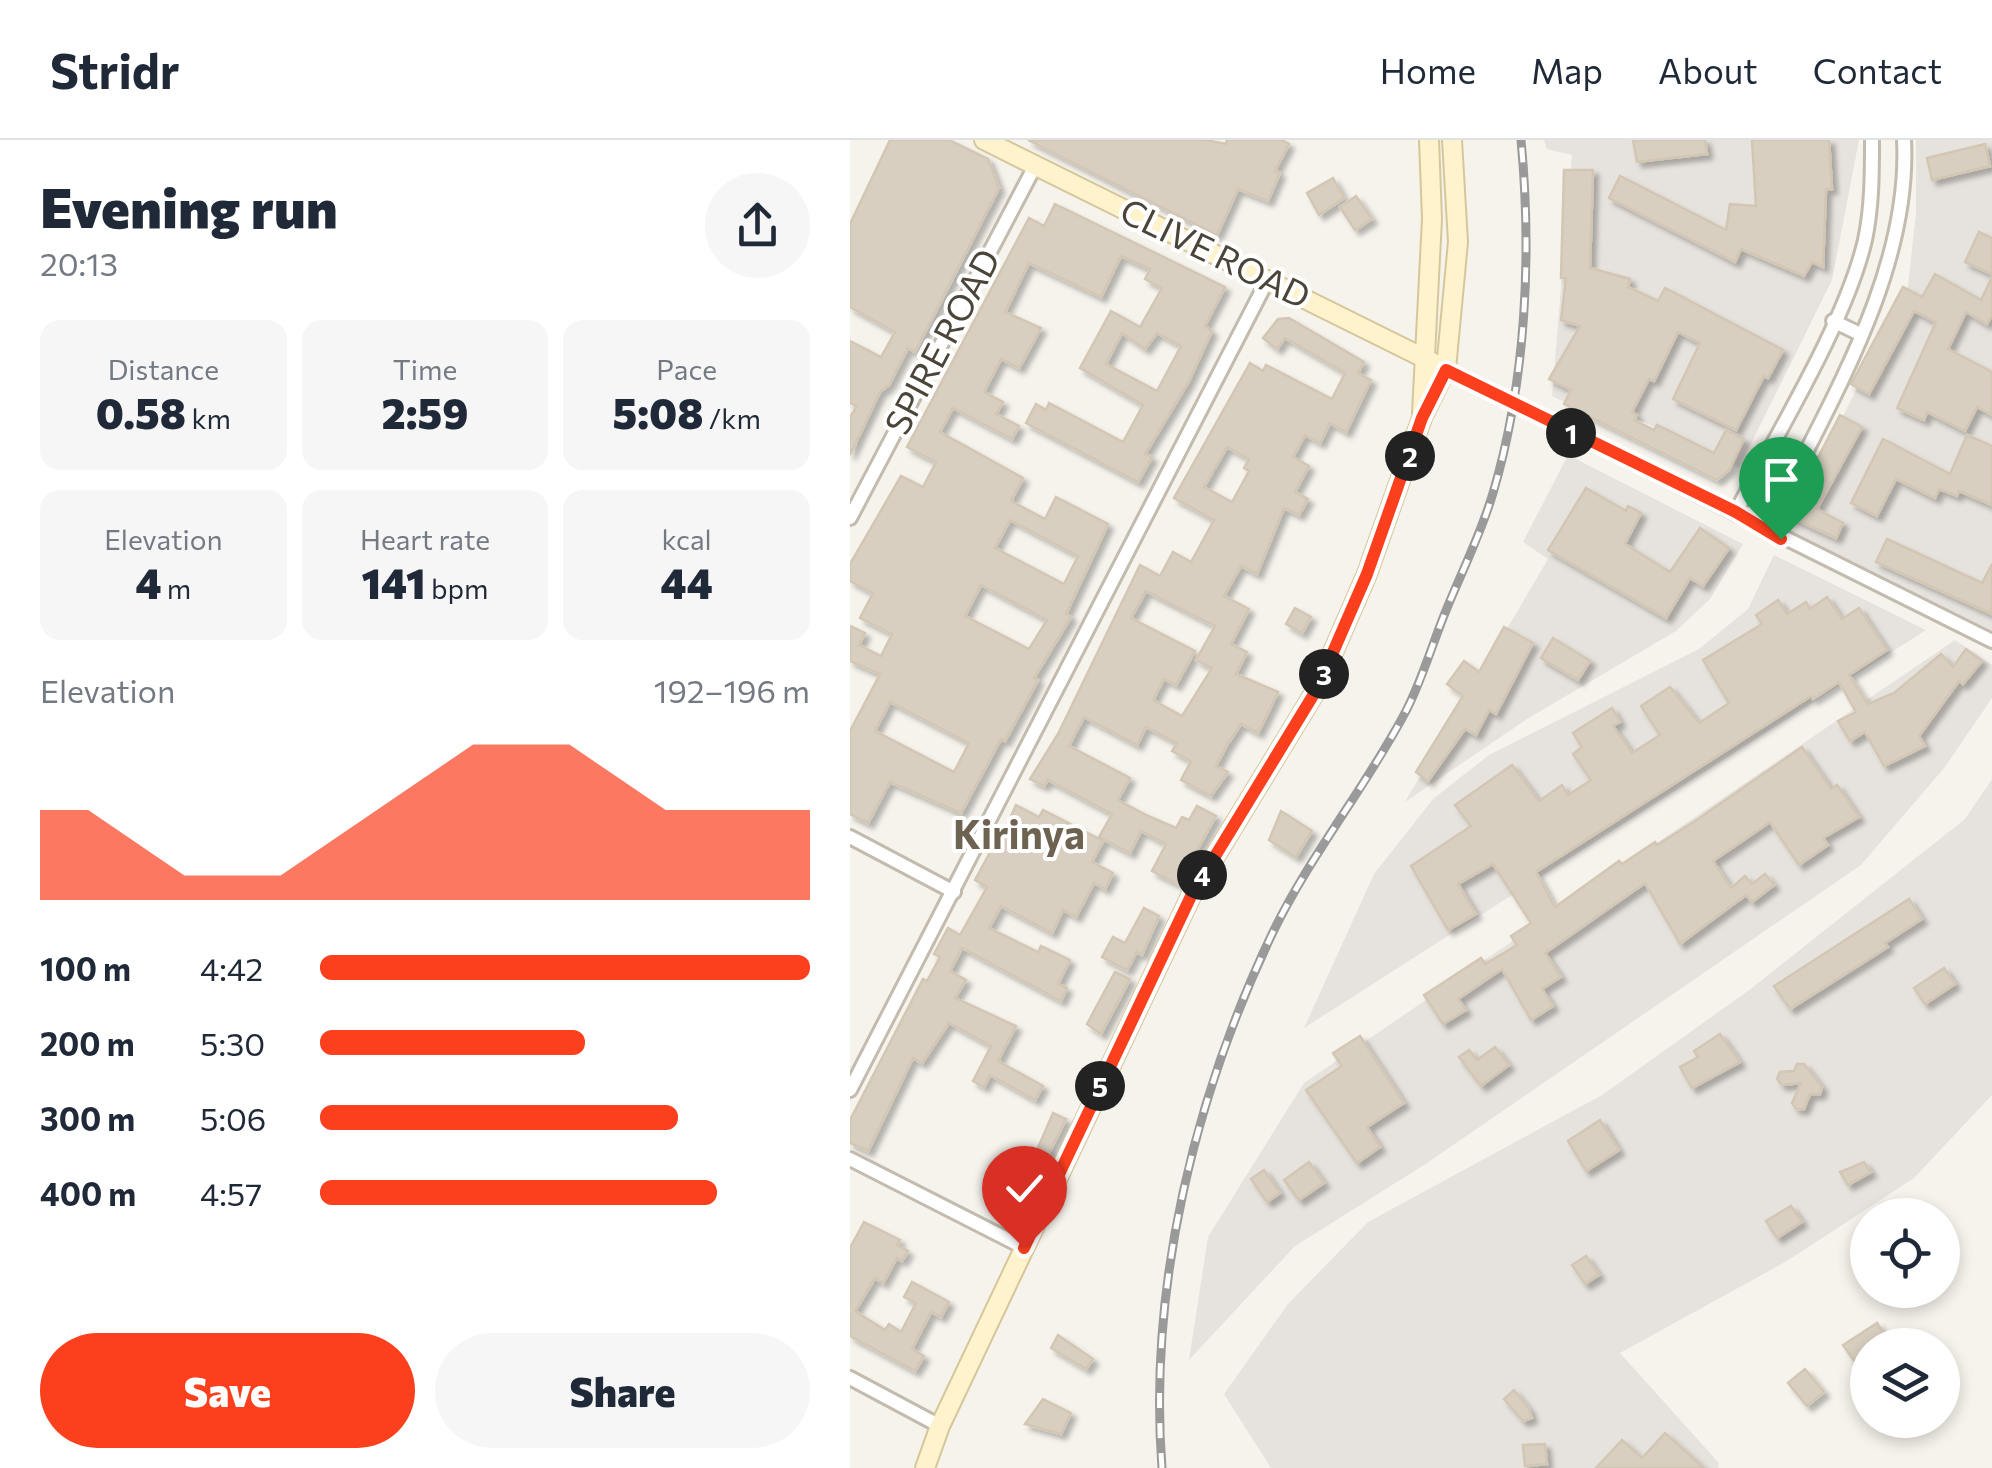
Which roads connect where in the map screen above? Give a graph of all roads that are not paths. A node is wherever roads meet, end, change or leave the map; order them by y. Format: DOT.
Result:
graph roads {
  1 [pos="984,140"];
  2 [pos="1429,140"];
  3 [pos="1452,140"];
  4 [pos="1872,140"];
  5 [pos="1904,140"];
  6 [pos="1035,166"];
  7 [pos="1268,279"];
  8 [pos="1834,321"];
  9 [pos="1860,334"];
  10 [pos="1423,358"];
  11 [pos="1446,370"];
  12 [pos="1422,418"];
  13 [pos="1736,512"];
  14 [pos="850,518"];
  15 [pos="1766,530"];
  16 [pos="1992,641"];
  17 [pos="850,837"];
  18 [pos="954,892"];
  19 [pos="850,1090"];
  20 [pos="850,1159"];
  21 [pos="1024,1248"];
  22 [pos="850,1378"];
  23 [pos="940,1426"];
  24 [pos="925,1468"];
  1 -- 6 [label="street, CLIVE ROAD"];
  2 -- 10 [label="street"];
  3 -- 11 [label="street"];
  4 -- 8 [label="street"];
  5 -- 9 [label="street"];
  6 -- 7 [label="street, CLIVE ROAD"];
  6 -- 14 [label="street, SPIRE ROAD"];
  7 -- 10 [label="street, CLIVE ROAD"];
  7 -- 18 [label="street"];
  8 -- 9 [label="street"];
  8 -- 13 [label="street"];
  9 -- 15 [label="street"];
  10 -- 11 [label="street, CLIVE ROAD"];
  10 -- 12 [label="street"];
  11 -- 12 [label="street"];
  11 -- 13 [label="street"];
  12 -- 21 [label="street"];
  13 -- 15 [label="street"];
  15 -- 16 [label="street"];
  17 -- 18 [label="street"];
  18 -- 19 [label="street"];
  20 -- 21 [label="street"];
  21 -- 23 [label="street"];
  22 -- 23 [label="street"];
  23 -- 24 [label="street"];
}
